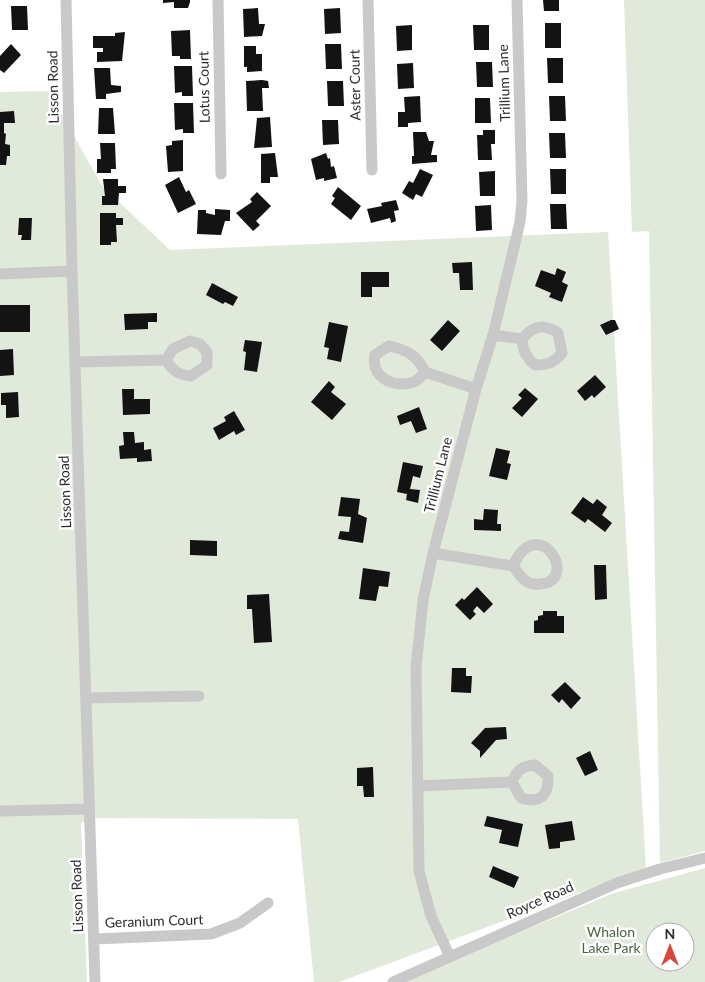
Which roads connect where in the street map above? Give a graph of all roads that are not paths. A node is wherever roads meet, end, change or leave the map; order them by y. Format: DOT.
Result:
graph roads {
  1 [pos="66,0"];
  2 [pos="218,0"];
  3 [pos="368,0"];
  4 [pos="517,0"];
  5 [pos="372,170"];
  6 [pos="221,174"];
  7 [pos="72,271"];
  8 [pos="0,274"];
  9 [pos="492,335"];
  10 [pos="522,339"];
  11 [pos="166,360"];
  12 [pos="76,362"];
  13 [pos="425,372"];
  14 [pos="476,389"];
  15 [pos="433,553"];
  16 [pos="513,566"];
  17 [pos="199,696"];
  18 [pos="87,698"];
  19 [pos="512,782"];
  20 [pos="418,786"];
  21 [pos="89,809"];
  22 [pos="0,812"];
  23 [pos="705,858"];
  24 [pos="268,903"];
  25 [pos="94,939"];
  26 [pos="450,957"];
  27 [pos="95,982"];
  28 [pos="393,982"];
  1 -- 7 [label="street, Lisson Road"];
  2 -- 6 [label="street, Lotus Court"];
  3 -- 5 [label="street, Aster Court"];
  4 -- 9 [label="street, Trillium Lane"];
  7 -- 8 [label="street"];
  7 -- 12 [label="street, Lisson Road"];
  9 -- 10 [label="street"];
  9 -- 14 [label="street, Trillium Lane"];
  11 -- 12 [label="street"];
  12 -- 18 [label="street, Lisson Road"];
  13 -- 14 [label="street"];
  14 -- 15 [label="street, Trillium Lane"];
  15 -- 16 [label="street"];
  15 -- 20 [label="street, Trillium Lane"];
  17 -- 18 [label="street"];
  18 -- 21 [label="street, Lisson Road"];
  19 -- 20 [label="street"];
  20 -- 26 [label="street, Trillium Lane"];
  21 -- 22 [label="street"];
  21 -- 25 [label="street, Lisson Road"];
  23 -- 26 [label="street, Royce Road"];
  24 -- 25 [label="street, Geranium Court"];
  25 -- 27 [label="street, Lisson Road"];
  26 -- 28 [label="street, Royce Road"];
}
